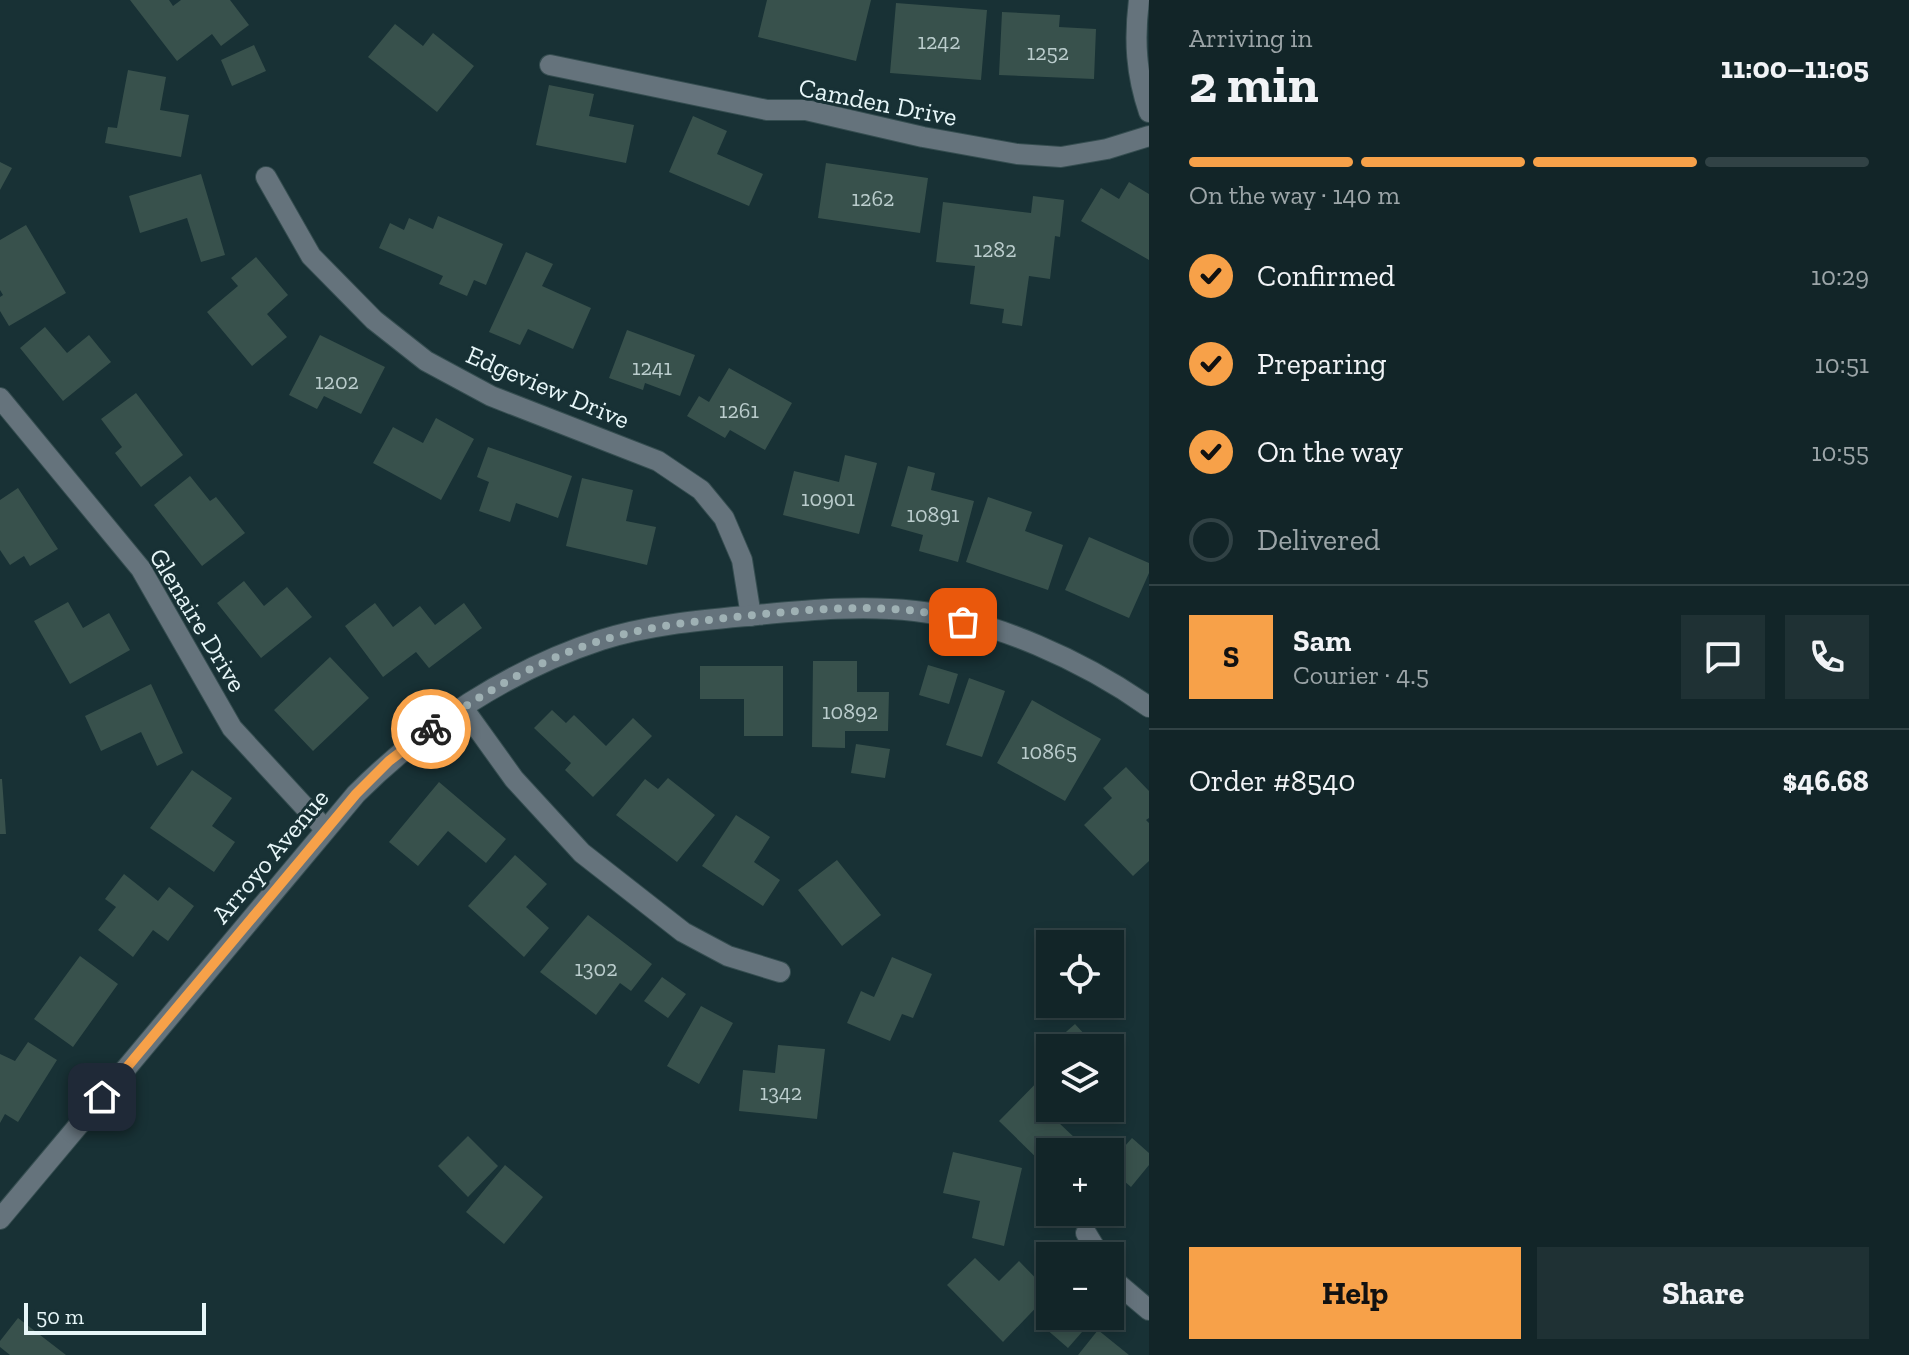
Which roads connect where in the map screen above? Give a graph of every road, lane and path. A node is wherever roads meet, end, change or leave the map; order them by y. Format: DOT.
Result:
graph roads {
  1 [pos="1139,0"];
  2 [pos="550,65"];
  3 [pos="1149,112"];
  4 [pos="1149,136"];
  5 [pos="266,177"];
  6 [pos="0,398"];
  7 [pos="751,616"];
  8 [pos="1149,707"];
  9 [pos="463,708"];
  10 [pos="325,829"];
  11 [pos="780,972"];
  12 [pos="0,1219"];
  13 [pos="1086,1233"];
  14 [pos="1091,1242"];
  15 [pos="1124,1289"];
  16 [pos="1149,1310"];
  1 -- 3 [label="street"];
  2 -- 4 [label="street, Camden Drive"];
  5 -- 7 [label="street, Edgeview Drive"];
  6 -- 10 [label="street, Glenaire Drive"];
  7 -- 8 [label="street, Arroyo Avenue"];
  7 -- 9 [label="street, Arroyo Avenue"];
  9 -- 10 [label="street, Arroyo Avenue"];
  9 -- 11 [label="street"];
  10 -- 12 [label="street, Arroyo Avenue"];
  13 -- 14 [label="street"];
  15 -- 16 [label="street"];
}
